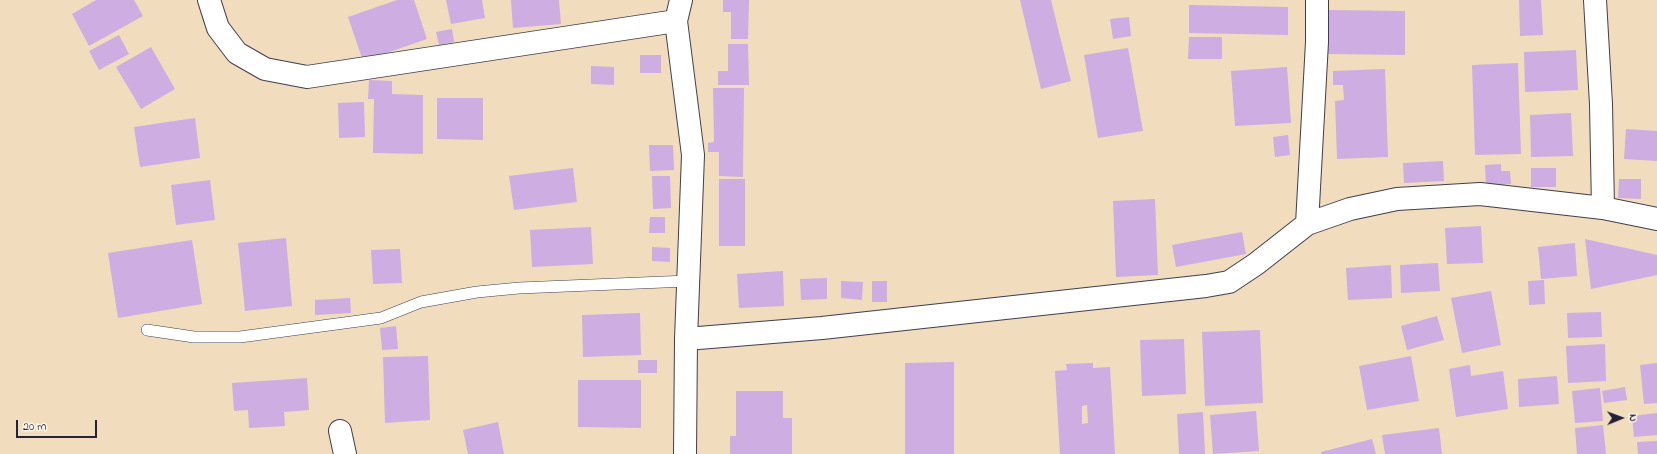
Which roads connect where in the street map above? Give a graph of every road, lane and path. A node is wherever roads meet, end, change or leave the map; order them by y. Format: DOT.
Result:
graph roads {
  1 [pos="209,0"];
  2 [pos="681,0"];
  3 [pos="1316,0"];
  4 [pos="1595,0"];
  5 [pos="676,21"];
  6 [pos="1603,208"];
  7 [pos="1657,219"];
  8 [pos="1307,224"];
  9 [pos="688,281"];
  10 [pos="147,330"];
  11 [pos="686,339"];
  12 [pos="340,430"];
  13 [pos="344,454"];
  14 [pos="684,454"];
  1 -- 5 [label="street"];
  2 -- 5 [label="street"];
  3 -- 8 [label="street"];
  4 -- 6 [label="street"];
  5 -- 9 [label="street"];
  6 -- 7 [label="street"];
  6 -- 8 [label="street"];
  8 -- 11 [label="street"];
  9 -- 10 [label="lane"];
  9 -- 11 [label="street"];
  11 -- 14 [label="street"];
  12 -- 13 [label="street"];
}
